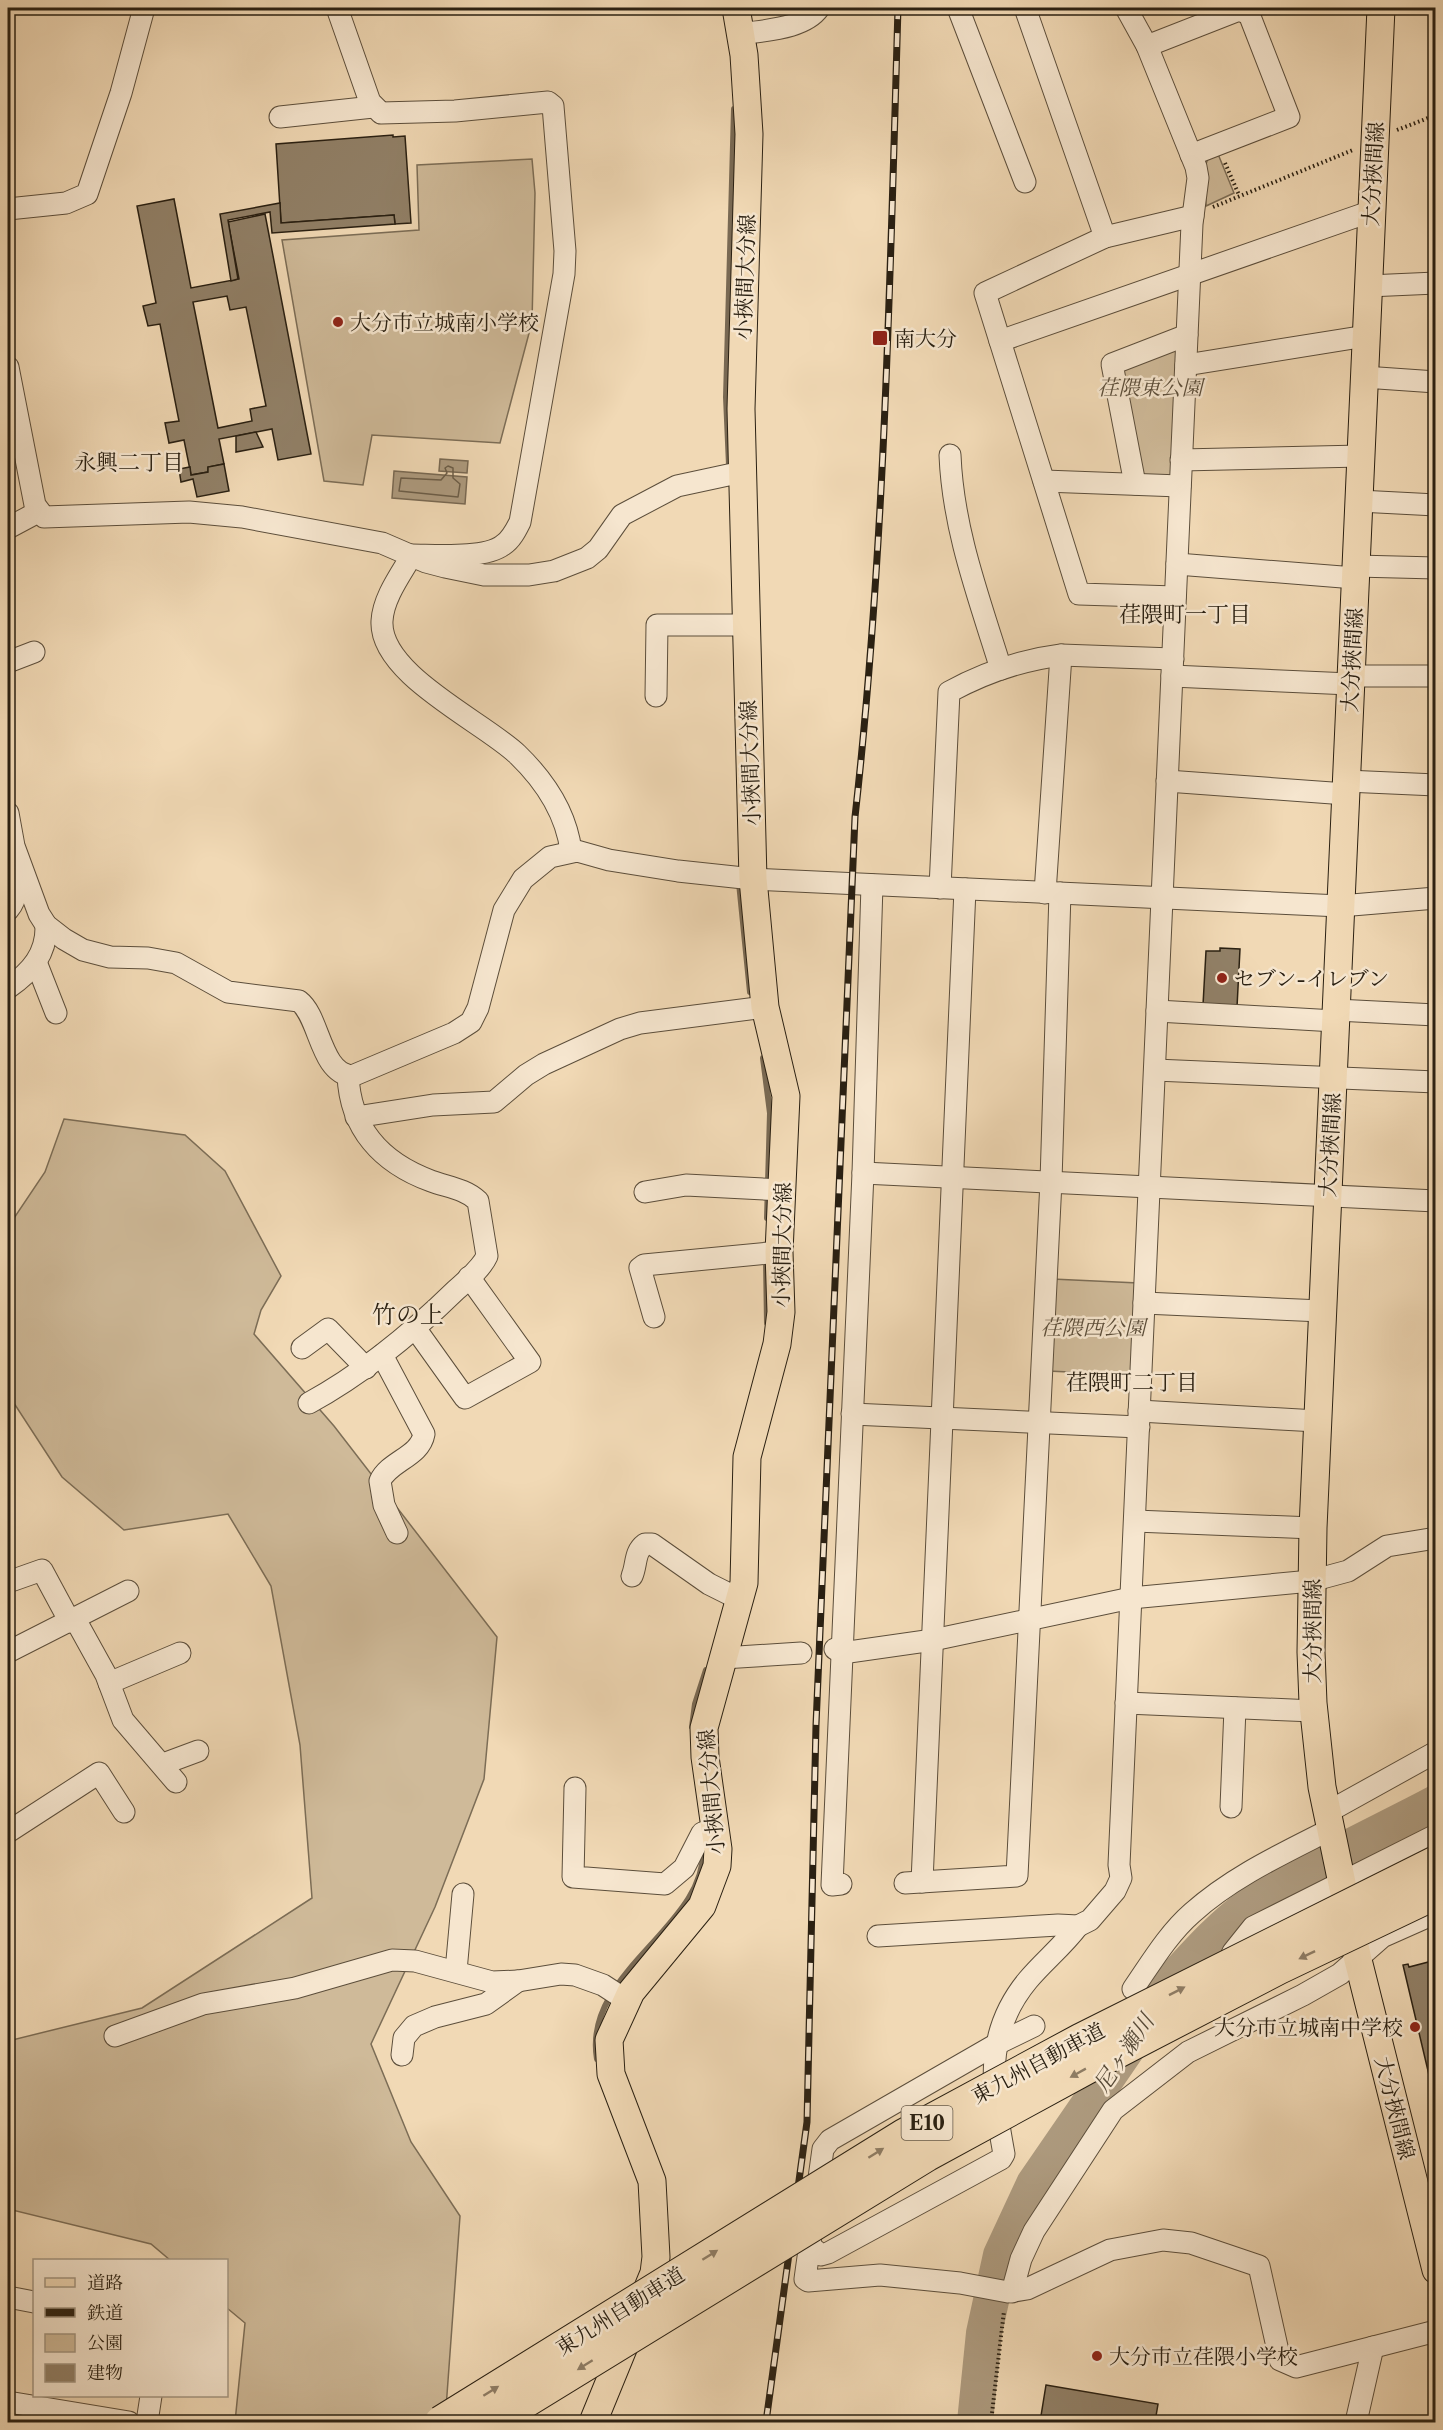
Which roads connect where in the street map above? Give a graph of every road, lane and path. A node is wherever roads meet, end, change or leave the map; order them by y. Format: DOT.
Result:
graph roads {
  1 [pos="144,8"];
  2 [pos="337,8"];
  3 [pos="736,8"];
  4 [pos="819,8"];
  5 [pos="958,8"];
  6 [pos="1025,8"];
  7 [pos="1126,8"];
  8 [pos="1381,8"];
  9 [pos="741,34"];
  10 [pos="1147,46"];
  11 [pos="373,107"];
  12 [pos="1436,115"];
  13 [pos="280,117"];
  14 [pos="1390,132"];
  15 [pos="1218,145"];
  16 [pos="1363,146"];
  17 [pos="1191,155"];
  18 [pos="1025,182"];
  19 [pos="1239,195"];
  20 [pos="8,208"];
  21 [pos="1372,211"];
  22 [pos="1193,216"];
  23 [pos="1105,237"];
  24 [pos="1190,273"];
  25 [pos="1436,283"];
  26 [pos="1368,286"];
  27 [pos="1187,335"];
  28 [pos="1366,336"];
  29 [pos="1000,341"];
  30 [pos="1186,365"];
  31 [pos="8,367"];
  32 [pos="1364,377"];
  33 [pos="1436,382"];
  34 [pos="950,455"];
  35 [pos="1361,456"];
  36 [pos="1181,460"];
  37 [pos="742,472"];
  38 [pos="1044,481"];
  39 [pos="1135,484"];
  40 [pos="1180,486"];
  41 [pos="1359,501"];
  42 [pos="1436,505"];
  43 [pos="38,512"];
  44 [pos="8,528"];
  45 [pos="412,555"];
  46 [pos="1177,564"];
  47 [pos="1436,568"];
  48 [pos="1355,572"];
  49 [pos="1175,597"];
  50 [pos="746,625"];
  51 [pos="34,652"];
  52 [pos="1061,655"];
  53 [pos="8,662"];
  54 [pos="1172,667"];
  55 [pos="1001,669"];
  56 [pos="1436,676"];
  57 [pos="1351,680"];
  58 [pos="656,696"];
  59 [pos="1167,781"];
  60 [pos="1436,785"];
  61 [pos="1346,787"];
  62 [pos="8,813"];
  63 [pos="571,851"];
  64 [pos="10,854"];
  65 [pos="753,879"];
  66 [pos="872,885"];
  67 [pos="940,888"];
  68 [pos="965,889"];
  69 [pos="1052,893"];
  70 [pos="1162,898"];
  71 [pos="1436,898"];
  72 [pos="1340,906"];
  73 [pos="8,910"];
  74 [pos="46,925"];
  75 [pos="36,962"];
  76 [pos="8,988"];
  77 [pos="765,1007"];
  78 [pos="1157,1011"];
  79 [pos="56,1013"];
  80 [pos="1436,1015"];
  81 [pos="1336,1016"];
  82 [pos="1155,1070"];
  83 [pos="348,1075"];
  84 [pos="1333,1078"];
  85 [pos="1436,1082"];
  86 [pos="356,1117"];
  87 [pos="863,1173"];
  88 [pos="954,1177"];
  89 [pos="1051,1181"];
  90 [pos="1149,1186"];
  91 [pos="782,1190"];
  92 [pos="645,1192"];
  93 [pos="1328,1195"];
  94 [pos="1436,1201"];
  95 [pos="779,1252"];
  96 [pos="469,1277"];
  97 [pos="1144,1303"];
  98 [pos="1322,1311"];
  99 [pos="654,1317"];
  100 [pos="415,1328"];
  101 [pos="302,1348"];
  102 [pos="374,1361"];
  103 [pos="309,1403"];
  104 [pos="852,1414"];
  105 [pos="943,1418"];
  106 [pos="1139,1419"];
  107 [pos="1317,1421"];
  108 [pos="1039,1423"];
  109 [pos="1135,1521"];
  110 [pos="1313,1528"];
  111 [pos="397,1533"];
  112 [pos="1436,1538"];
  113 [pos="632,1576"];
  114 [pos="1311,1581"];
  115 [pos="8,1582"];
  116 [pos="128,1591"];
  117 [pos="1131,1598"];
  118 [pos="741,1600"];
  119 [pos="1030,1620"];
  120 [pos="73,1621"];
  121 [pos="933,1640"];
  122 [pos="838,1651"];
  123 [pos="8,1652"];
  124 [pos="180,1653"];
  125 [pos="801,1653"];
  126 [pos="723,1658"];
  127 [pos="109,1683"];
  128 [pos="1126,1702"];
  129 [pos="1235,1707"];
  130 [pos="1314,1711"];
  131 [pos="198,1751"];
  132 [pos="1436,1752"];
  133 [pos="163,1764"];
  134 [pos="176,1782"];
  135 [pos="575,1788"];
  136 [pos="1231,1807"];
  137 [pos="124,1812"];
  138 [pos="1328,1821"];
  139 [pos="716,1828"];
  140 [pos="8,1832"];
  141 [pos="1436,1835"];
  142 [pos="1436,1862"];
  143 [pos="1341,1881"];
  144 [pos="840,1884"];
  145 [pos="1436,1893"];
  146 [pos="463,1894"];
  147 [pos="1436,1913"];
  148 [pos="1078,1926"];
  149 [pos="878,1936"];
  150 [pos="1358,1959"];
  151 [pos="456,1971"];
  152 [pos="518,1981"];
  153 [pos="1133,1989"];
  154 [pos="625,1999"];
  155 [pos="1034,2026"];
  156 [pos="115,2036"];
  157 [pos="995,2045"];
  158 [pos="1188,2052"];
  159 [pos="402,2055"];
  160 [pos="810,2246"];
  161 [pos="1436,2270"];
  162 [pos="1010,2292"];
  163 [pos="8,2297"];
  164 [pos="33,2302"];
  165 [pos="1436,2331"];
  166 [pos="1373,2347"];
  167 [pos="151,2397"];
  168 [pos="8,2402"];
  169 [pos="129,2422"];
  170 [pos="147,2422"];
  171 [pos="441,2422"];
  172 [pos="492,2422"];
  173 [pos="593,2422"];
  174 [pos="991,2422"];
  175 [pos="1356,2422"];
  1 -- 20 [label="street"];
  2 -- 11 [label="street"];
  3 -- 9 [label="main road, 小挾間大分線"];
  4 -- 9 [label="street"];
  5 -- 18 [label="street"];
  6 -- 23 [label="street"];
  7 -- 10 [label="street"];
  8 -- 21 [label="main road, 大分挾間線"];
  9 -- 37 [label="main road, 小挾間大分線"];
  10 -- 15 [label="street"];
  10 -- 17 [label="street"];
  11 -- 13 [label="street"];
  11 -- 45 [label="street"];
  12 -- 14 [label="path"];
  15 -- 17 [label="street"];
  15 -- 19 [label="path"];
  16 -- 19 [label="path"];
  17 -- 22 [label="street"];
  19 -- 22 [label="path"];
  21 -- 24 [label="street"];
  21 -- 26 [label="main road, 大分挾間線"];
  22 -- 23 [label="street"];
  22 -- 24 [label="street"];
  23 -- 29 [label="street"];
  24 -- 27 [label="street"];
  24 -- 29 [label="street"];
  25 -- 26 [label="street"];
  26 -- 28 [label="main road, 大分挾間線"];
  27 -- 30 [label="street"];
  27 -- 39 [label="street"];
  28 -- 30 [label="street"];
  28 -- 32 [label="main road, 大分挾間線"];
  29 -- 38 [label="street"];
  30 -- 36 [label="street"];
  31 -- 43 [label="street"];
  32 -- 33 [label="street"];
  32 -- 35 [label="main road, 大分挾間線"];
  34 -- 55 [label="street"];
  35 -- 36 [label="street"];
  35 -- 41 [label="main road, 大分挾間線"];
  36 -- 40 [label="street"];
  37 -- 45 [label="street"];
  37 -- 50 [label="main road, 小挾間大分線"];
  38 -- 39 [label="street"];
  38 -- 49 [label="street"];
  39 -- 40 [label="street"];
  40 -- 46 [label="street"];
  41 -- 42 [label="street"];
  41 -- 48 [label="main road, 大分挾間線"];
  43 -- 44 [label="street"];
  43 -- 45 [label="street"];
  45 -- 63 [label="street"];
  46 -- 48 [label="street"];
  46 -- 49 [label="street"];
  47 -- 48 [label="street"];
  48 -- 57 [label="main road, 大分挾間線"];
  49 -- 54 [label="street"];
  50 -- 58 [label="street"];
  50 -- 65 [label="main road, 小挾間大分線"];
  51 -- 53 [label="street"];
  52 -- 54 [label="street"];
  52 -- 55 [label="street"];
  52 -- 69 [label="street"];
  54 -- 57 [label="street"];
  54 -- 59 [label="street"];
  55 -- 67 [label="street"];
  56 -- 57 [label="street"];
  57 -- 61 [label="main road, 大分挾間線"];
  59 -- 61 [label="street"];
  59 -- 70 [label="street"];
  60 -- 61 [label="street"];
  61 -- 72 [label="main road, 大分挾間線"];
  62 -- 64 [label="street"];
  63 -- 65 [label="street"];
  63 -- 83 [label="street"];
  64 -- 73 [label="street"];
  64 -- 74 [label="street"];
  65 -- 66 [label="street"];
  65 -- 77 [label="main road, 小挾間大分線"];
  66 -- 67 [label="street"];
  66 -- 87 [label="street"];
  67 -- 68 [label="street"];
  68 -- 69 [label="street"];
  68 -- 88 [label="street"];
  69 -- 70 [label="street"];
  69 -- 89 [label="street"];
  70 -- 72 [label="street"];
  70 -- 78 [label="street"];
  71 -- 72 [label="street"];
  72 -- 81 [label="main road, 大分挾間線"];
  74 -- 75 [label="street"];
  74 -- 83 [label="street"];
  75 -- 76 [label="street"];
  75 -- 79 [label="street"];
  77 -- 86 [label="street"];
  77 -- 91 [label="main road, 小挾間大分線"];
  78 -- 81 [label="street"];
  78 -- 82 [label="street"];
  80 -- 81 [label="street"];
  81 -- 84 [label="main road, 大分挾間線"];
  82 -- 84 [label="street"];
  82 -- 90 [label="street"];
  83 -- 86 [label="street"];
  84 -- 85 [label="street"];
  84 -- 93 [label="main road, 大分挾間線"];
  86 -- 96 [label="street"];
  87 -- 88 [label="street"];
  87 -- 104 [label="street"];
  88 -- 89 [label="street"];
  88 -- 105 [label="street"];
  89 -- 90 [label="street"];
  89 -- 108 [label="street"];
  90 -- 93 [label="street"];
  90 -- 97 [label="street"];
  91 -- 92 [label="street"];
  91 -- 95 [label="main road, 小挾間大分線"];
  93 -- 94 [label="street"];
  93 -- 98 [label="main road, 大分挾間線"];
  95 -- 99 [label="street"];
  95 -- 118 [label="main road, 小挾間大分線"];
  96 -- 100 [label="street"];
  96 -- 100 [label="street"];
  97 -- 98 [label="street"];
  97 -- 106 [label="street"];
  98 -- 107 [label="main road, 大分挾間線"];
  100 -- 102 [label="street"];
  101 -- 102 [label="street"];
  102 -- 103 [label="street"];
  102 -- 111 [label="street"];
  104 -- 105 [label="street"];
  104 -- 122 [label="street"];
  105 -- 108 [label="street"];
  105 -- 121 [label="street"];
  106 -- 107 [label="street"];
  106 -- 108 [label="street"];
  106 -- 109 [label="street"];
  107 -- 110 [label="main road, 大分挾間線"];
  108 -- 119 [label="street"];
  109 -- 110 [label="street"];
  109 -- 117 [label="street"];
  110 -- 114 [label="main road, 大分挾間線"];
  112 -- 114 [label="street"];
  113 -- 118 [label="street"];
  114 -- 117 [label="street"];
  114 -- 130 [label="main road, 大分挾間線"];
  115 -- 120 [label="street"];
  116 -- 120 [label="street"];
  117 -- 119 [label="street"];
  117 -- 128 [label="street"];
  118 -- 126 [label="main road, 小挾間大分線"];
  119 -- 121 [label="street"];
  119 -- 121 [label="street"];
  120 -- 123 [label="street"];
  120 -- 127 [label="street"];
  121 -- 122 [label="street"];
  122 -- 144 [label="street"];
  124 -- 127 [label="street"];
  125 -- 126 [label="street"];
  126 -- 139 [label="main road, 小挾間大分線"];
  127 -- 133 [label="street"];
  128 -- 129 [label="street"];
  128 -- 148 [label="street"];
  129 -- 130 [label="street"];
  129 -- 136 [label="street"];
  130 -- 138 [label="main road, 大分挾間線"];
  131 -- 133 [label="street"];
  132 -- 138 [label="street"];
  133 -- 134 [label="street"];
  135 -- 139 [label="street"];
  137 -- 140 [label="street"];
  138 -- 143 [label="main road, 大分挾間線"];
  138 -- 153 [label="street"];
  139 -- 154 [label="main road, 小挾間大分線"];
  141 -- 143 [label="street"];
  171 -- 142 [label="highway, 東九州自動車道 / E10, one-way, bridge"];
  143 -- 150 [label="main road, 大分挾間線"];
  143 -- 158 [label="street"];
  145 -- 172 [label="highway, 東九州自動車道 / E10, one-way, bridge"];
  146 -- 151 [label="street"];
  147 -- 150 [label="street"];
  148 -- 149 [label="street"];
  148 -- 157 [label="street"];
  150 -- 158 [label="street"];
  150 -- 161 [label="main road, 大分挾間線"];
  151 -- 152 [label="street"];
  151 -- 156 [label="street"];
  152 -- 154 [label="street"];
  152 -- 159 [label="street"];
  154 -- 173 [label="main road, 小挾間大分線"];
  155 -- 157 [label="street"];
  157 -- 160 [label="street"];
  157 -- 160 [label="street"];
  158 -- 162 [label="street"];
  160 -- 162 [label="street"];
  162 -- 166 [label="street"];
  162 -- 174 [label="path"];
  163 -- 164 [label="street"];
  165 -- 166 [label="street"];
  166 -- 175 [label="street"];
  167 -- 170 [label="street"];
  168 -- 169 [label="street"];
}
